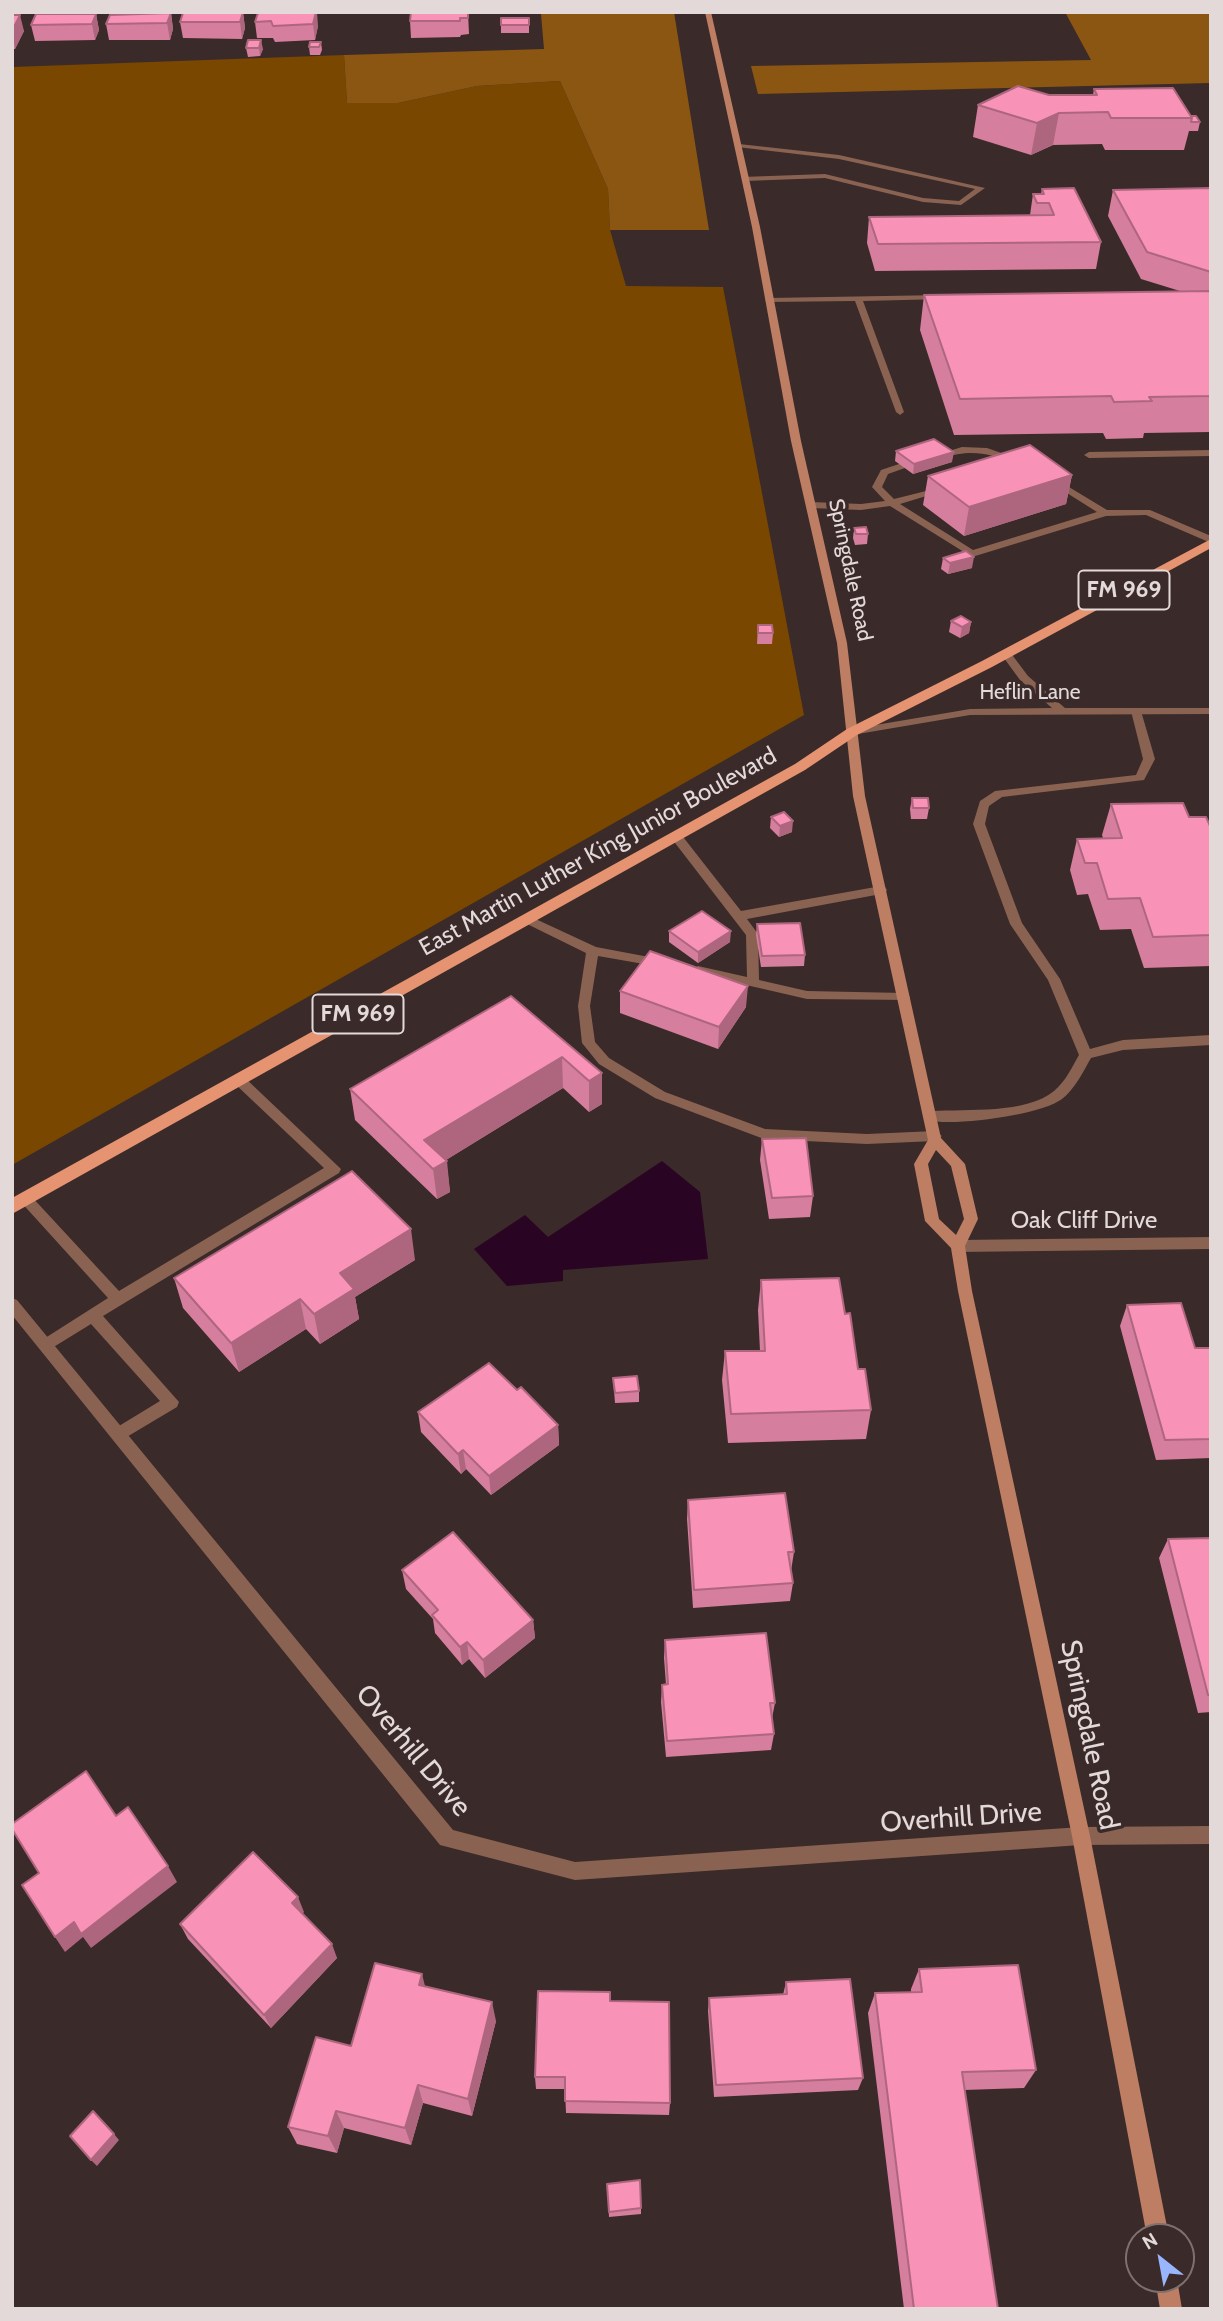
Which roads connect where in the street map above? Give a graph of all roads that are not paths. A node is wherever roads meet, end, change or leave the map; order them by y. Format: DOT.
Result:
graph roads {
  1 [pos="708,12"];
  2 [pos="738,146"];
  3 [pos="745,178"];
  4 [pos="858,298"];
  5 [pos="951,298"];
  6 [pos="769,300"];
  7 [pos="900,412"];
  8 [pos="1211,453"];
  9 [pos="941,455"];
  10 [pos="1089,455"];
  11 [pos="902,467"];
  12 [pos="1015,468"];
  13 [pos="1049,478"];
  14 [pos="954,485"];
  15 [pos="892,503"];
  16 [pos="811,505"];
  17 [pos="1105,513"];
  18 [pos="1211,542"];
  19 [pos="1006,654"];
  20 [pos="1211,710"];
  21 [pos="1136,711"];
  22 [pos="1063,712"];
  23 [pos="852,732"];
  24 [pos="677,836"];
  25 [pos="881,890"];
  26 [pos="738,915"];
  27 [pos="527,919"];
  28 [pos="593,951"];
  29 [pos="753,983"];
  30 [pos="904,997"];
  31 [pos="1211,1040"];
  32 [pos="1086,1055"];
  33 [pos="239,1080"];
  34 [pos="932,1116"];
  35 [pos="935,1138"];
  36 [pos="19,1204"];
  37 [pos="1211,1243"];
  38 [pos="958,1246"];
  39 [pos="118,1299"];
  40 [pos="12,1304"];
  41 [pos="93,1315"];
  42 [pos="47,1344"];
  43 [pos="120,1434"];
  44 [pos="1211,1835"];
  45 [pos="1081,1836"];
  46 [pos="1155,2223"];
  1 -- 2 [label="main road, Springdale Road"];
  2 -- 3 [label="main road, Springdale Road"];
  2 -- 3 [label="street"];
  3 -- 6 [label="main road, Springdale Road"];
  4 -- 5 [label="street"];
  4 -- 6 [label="street"];
  4 -- 7 [label="street"];
  6 -- 16 [label="main road, Springdale Road"];
  8 -- 10 [label="street"];
  9 -- 12 [label="street"];
  11 -- 15 [label="street"];
  13 -- 17 [label="street"];
  14 -- 15 [label="street"];
  15 -- 16 [label="street"];
  15 -- 17 [label="street"];
  16 -- 23 [label="main road, Springdale Road"];
  17 -- 18 [label="street"];
  18 -- 19 [label="main road, East Martin Luther King Junior Boulevard / FM 969"];
  19 -- 22 [label="street"];
  19 -- 23 [label="main road, East Martin Luther King Junior Boulevard / FM 969"];
  20 -- 21 [label="street, Heflin Lane"];
  21 -- 22 [label="street, Heflin Lane"];
  21 -- 32 [label="street"];
  22 -- 23 [label="street, Heflin Lane"];
  23 -- 24 [label="main road, East Martin Luther King Junior Boulevard / FM 969"];
  23 -- 25 [label="main road, Springdale Road"];
  24 -- 26 [label="street"];
  24 -- 27 [label="main road, East Martin Luther King Junior Boulevard / FM 969"];
  25 -- 26 [label="street"];
  25 -- 30 [label="main road, Springdale Road"];
  26 -- 29 [label="street"];
  27 -- 28 [label="street"];
  27 -- 33 [label="main road, East Martin Luther King Junior Boulevard / FM 969"];
  28 -- 29 [label="street"];
  28 -- 35 [label="street"];
  29 -- 30 [label="street"];
  30 -- 34 [label="main road, Springdale Road"];
  31 -- 32 [label="street"];
  32 -- 34 [label="street"];
  33 -- 36 [label="main road, East Martin Luther King Junior Boulevard / FM 969"];
  33 -- 39 [label="street"];
  34 -- 35 [label="main road, Springdale Road"];
  35 -- 38 [label="main road, Springdale Road"];
  35 -- 38 [label="main road"];
  36 -- 39 [label="street"];
  37 -- 38 [label="street, Oak Cliff Drive"];
  38 -- 45 [label="main road, Springdale Road"];
  39 -- 41 [label="street"];
  40 -- 42 [label="street, Overhill Drive"];
  41 -- 42 [label="street"];
  41 -- 43 [label="street"];
  42 -- 43 [label="street, Overhill Drive"];
  43 -- 45 [label="street, Overhill Drive"];
  44 -- 45 [label="street, Overhill Drive"];
  45 -- 46 [label="main road, Springdale Road"];
}
